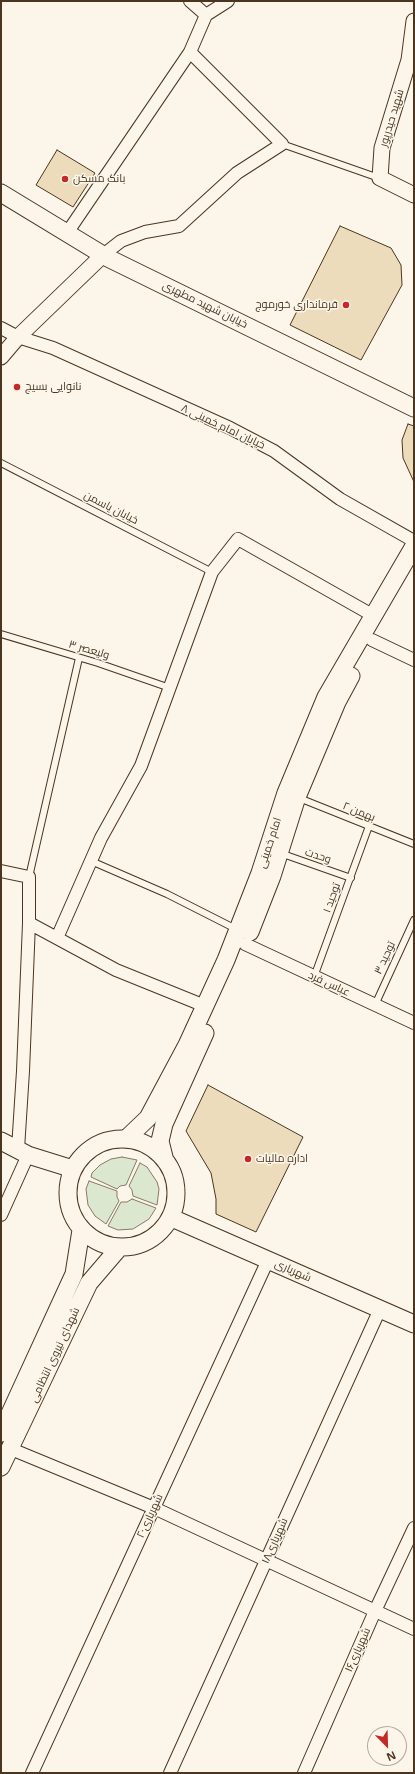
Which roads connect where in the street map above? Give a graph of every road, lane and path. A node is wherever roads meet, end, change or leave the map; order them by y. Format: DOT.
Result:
graph roads {
  1 [pos="190,1"];
  2 [pos="228,1"];
  3 [pos="206,15"];
  4 [pos="414,22"];
  5 [pos="190,52"];
  6 [pos="282,144"];
  7 [pos="380,178"];
  8 [pos="1,193"];
  9 [pos="414,195"];
  10 [pos="67,233"];
  11 [pos="103,255"];
  12 [pos="1,328"];
  13 [pos="18,337"];
  14 [pos="1,357"];
  15 [pos="414,408"];
  16 [pos="1,463"];
  17 [pos="414,541"];
  18 [pos="414,546"];
  19 [pos="414,565"];
  20 [pos="212,572"];
  21 [pos="374,616"];
  22 [pos="1,634"];
  23 [pos="372,640"];
  24 [pos="79,658"];
  25 [pos="414,660"];
  26 [pos="170,688"];
  27 [pos="297,797"];
  28 [pos="369,826"];
  29 [pos="414,844"];
  30 [pos="280,853"];
  31 [pos="91,861"];
  32 [pos="1,871"];
  33 [pos="29,877"];
  34 [pos="351,878"];
  35 [pos="414,920"];
  36 [pos="29,923"];
  37 [pos="241,937"];
  38 [pos="57,938"];
  39 [pos="314,977"];
  40 [pos="374,1005"];
  41 [pos="205,1006"];
  42 [pos="414,1023"];
  43 [pos="126,1139"];
  44 [pos="1,1142"];
  45 [pos="23,1152"];
  46 [pos="164,1157"];
  47 [pos="73,1169"];
  48 [pos="1,1215"];
  49 [pos="172,1218"];
  50 [pos="81,1230"];
  51 [pos="118,1248"];
  52 [pos="268,1260"];
  53 [pos="380,1308"];
  54 [pos="414,1324"];
  55 [pos="1,1433"];
  56 [pos="11,1449"];
  57 [pos="1,1467"];
  58 [pos="154,1508"];
  59 [pos="414,1528"];
  60 [pos="266,1560"];
  61 [pos="375,1611"];
  62 [pos="414,1629"];
  63 [pos="32,1773"];
  64 [pos="170,1773"];
  65 [pos="304,1773"];
  1 -- 3 [label="street"];
  2 -- 3 [label="street"];
  3 -- 5 [label="street"];
  4 -- 7 [label="street, شهید حیدرپور"];
  5 -- 6 [label="street"];
  5 -- 10 [label="street"];
  6 -- 7 [label="lane"];
  6 -- 11 [label="street"];
  7 -- 9 [label="street"];
  8 -- 10 [label="main road, خیابان شهید مطهری"];
  10 -- 11 [label="main road, خیابان شهید مطهری"];
  11 -- 13 [label="street"];
  11 -- 15 [label="main road, خیابان شهید مطهری"];
  12 -- 13 [label="street, خیابان امام خمینی ۸"];
  13 -- 14 [label="street"];
  13 -- 17 [label="street, خیابان امام خمینی ۸"];
  16 -- 20 [label="lane, خیابان یاسمن"];
  18 -- 21 [label="main road, امام خمینی"];
  19 -- 23 [label="main road, امام خمینی"];
  20 -- 21 [label="street"];
  20 -- 26 [label="street"];
  21 -- 37 [label="main road, امام خمینی"];
  22 -- 24 [label="lane, ولیعصر ۳"];
  23 -- 25 [label="street"];
  23 -- 27 [label="main road, امام خمینی"];
  24 -- 26 [label="lane, ولیعصر ۳"];
  24 -- 33 [label="lane"];
  26 -- 31 [label="street"];
  27 -- 28 [label="lane, بهمن ۲"];
  27 -- 30 [label="main road, امام خمینی"];
  28 -- 29 [label="lane, بهمن ۲"];
  28 -- 34 [label="lane, توحید ۱"];
  30 -- 34 [label="lane, وحدت"];
  30 -- 37 [label="main road, امام خمینی"];
  31 -- 37 [label="lane"];
  31 -- 38 [label="street"];
  32 -- 33 [label="street"];
  33 -- 36 [label="street"];
  34 -- 39 [label="lane, توحید ۱"];
  35 -- 40 [label="lane, توحید ۳"];
  36 -- 38 [label="street"];
  36 -- 45 [label="street"];
  37 -- 39 [label="street, عباس فرد"];
  37 -- 41 [label="main road, امام خمینی"];
  37 -- 46 [label="main road, امام خمینی"];
  38 -- 41 [label="street"];
  39 -- 40 [label="street, عباس فرد"];
  40 -- 42 [label="street, عباس فرد"];
  41 -- 43 [label="main road, امام خمینی"];
  43 -- 46 [label="main road"];
  43 -- 47 [label="main road"];
  44 -- 45 [label="main road"];
  45 -- 47 [label="main road"];
  45 -- 48 [label="street"];
  46 -- 49 [label="main road"];
  47 -- 50 [label="main road"];
  49 -- 51 [label="main road"];
  49 -- 52 [label="main road, شهریاری"];
  50 -- 51 [label="main road"];
  50 -- 55 [label="main road, شهدای نیروی انتظامی"];
  51 -- 56 [label="main road, شهدای نیروی انتظامی"];
  52 -- 53 [label="main road, شهریاری"];
  52 -- 58 [label="street, شهریاری۲۰"];
  53 -- 54 [label="main road, شهریاری"];
  53 -- 60 [label="street, شهریاری۱۸"];
  56 -- 57 [label="main road, شهدای نیروی انتظامی"];
  56 -- 58 [label="street"];
  58 -- 60 [label="street"];
  58 -- 63 [label="street, شهریاری۲۰"];
  59 -- 61 [label="street, شهریاری۱۶"];
  60 -- 61 [label="street"];
  60 -- 64 [label="street, شهریاری۱۸"];
  61 -- 62 [label="street"];
  61 -- 65 [label="street, شهریاری۱۶"];
}
